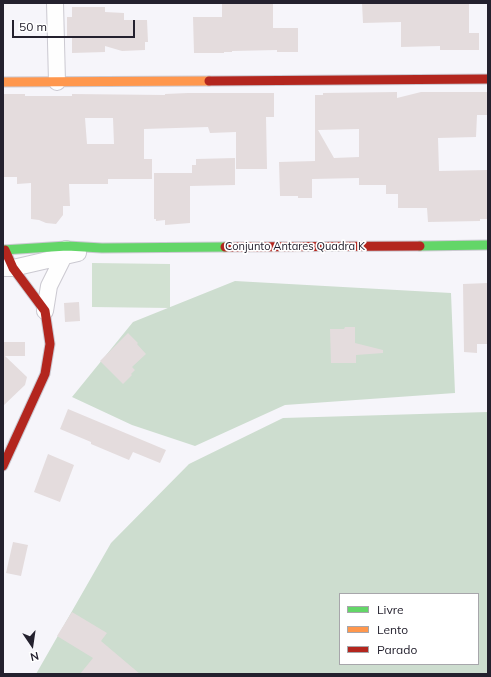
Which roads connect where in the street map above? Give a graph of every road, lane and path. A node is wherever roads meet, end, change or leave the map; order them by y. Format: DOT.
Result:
graph roads {
  1 [pos="55,3"];
  2 [pos="488,79"];
  3 [pos="3,82"];
  4 [pos="57,82"];
  5 [pos="488,246"];
  6 [pos="102,248"];
  7 [pos="4,250"];
  8 [pos="66,251"];
  9 [pos="8,268"];
  10 [pos="45,311"];
  11 [pos="7,448"];
  12 [pos="3,466"];
  1 -- 4 [label="street"];
  2 -- 4 [label="street"];
  3 -- 4 [label="street"];
  5 -- 6 [label="street, Conjunto Antares Quadra K"];
  6 -- 8 [label="street, Conjunto Antares Quadra K"];
  7 -- 8 [label="street"];
  7 -- 9 [label="street"];
  8 -- 9 [label="street, Conjunto Antares Quadra K"];
  8 -- 10 [label="street"];
  9 -- 10 [label="street"];
  10 -- 11 [label="street"];
  11 -- 12 [label="street"];
}
